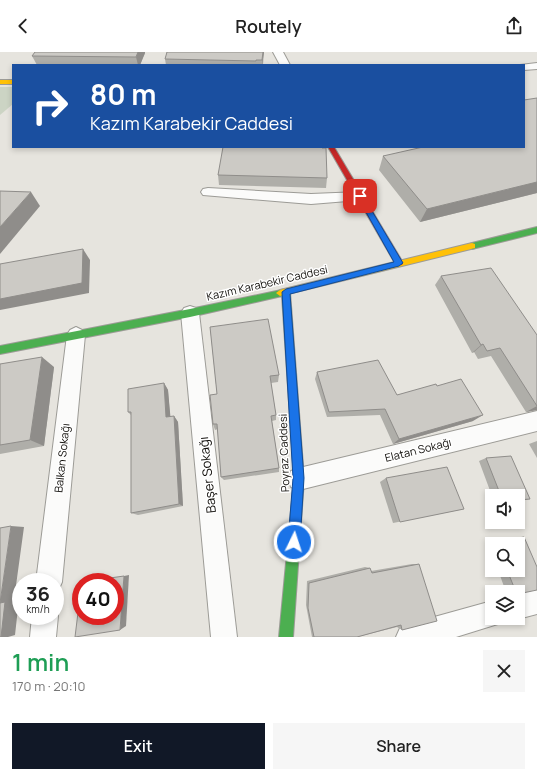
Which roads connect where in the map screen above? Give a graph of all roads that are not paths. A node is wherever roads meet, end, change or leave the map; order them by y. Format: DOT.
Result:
graph roads {
  1 [pos="278,52"];
  2 [pos="284,64"];
  3 [pos="537,66"];
  4 [pos="525,67"];
  5 [pos="0,82"];
  6 [pos="12,82"];
  7 [pos="332,148"];
  8 [pos="208,192"];
  9 [pos="360,196"];
  10 [pos="537,230"];
  11 [pos="399,263"];
  12 [pos="286,292"];
  13 [pos="190,313"];
  14 [pos="76,335"];
  15 [pos="0,350"];
  16 [pos="537,421"];
  17 [pos="299,478"];
  18 [pos="50,573"];
  19 [pos="537,601"];
  20 [pos="525,604"];
  21 [pos="485,616"];
  22 [pos="44,625"];
  23 [pos="43,637"];
  24 [pos="224,637"];
  25 [pos="286,637"];
  26 [pos="409,637"];
  1 -- 2 [label="street"];
  3 -- 4 [label="street"];
  5 -- 6 [label="main road"];
  7 -- 9 [label="main road"];
  8 -- 9 [label="street"];
  9 -- 11 [label="main road"];
  10 -- 11 [label="main road, Kazım Karabekir Caddesi"];
  11 -- 12 [label="main road, Kazım Karabekir Caddesi"];
  12 -- 13 [label="main road, Kazım Karabekir Caddesi"];
  12 -- 17 [label="main road, Poyraz Caddesi"];
  13 -- 14 [label="main road, Kazım Karabekir Caddesi"];
  13 -- 24 [label="street, Başer Sokağı"];
  14 -- 15 [label="main road, Kazım Karabekir Caddesi"];
  14 -- 18 [label="street, Balkan Sokağı"];
  16 -- 17 [label="street, Elatan Sokağı"];
  17 -- 25 [label="main road, Poyraz Caddesi"];
  19 -- 20 [label="street"];
  21 -- 26 [label="street"];
  22 -- 23 [label="street"];
}
